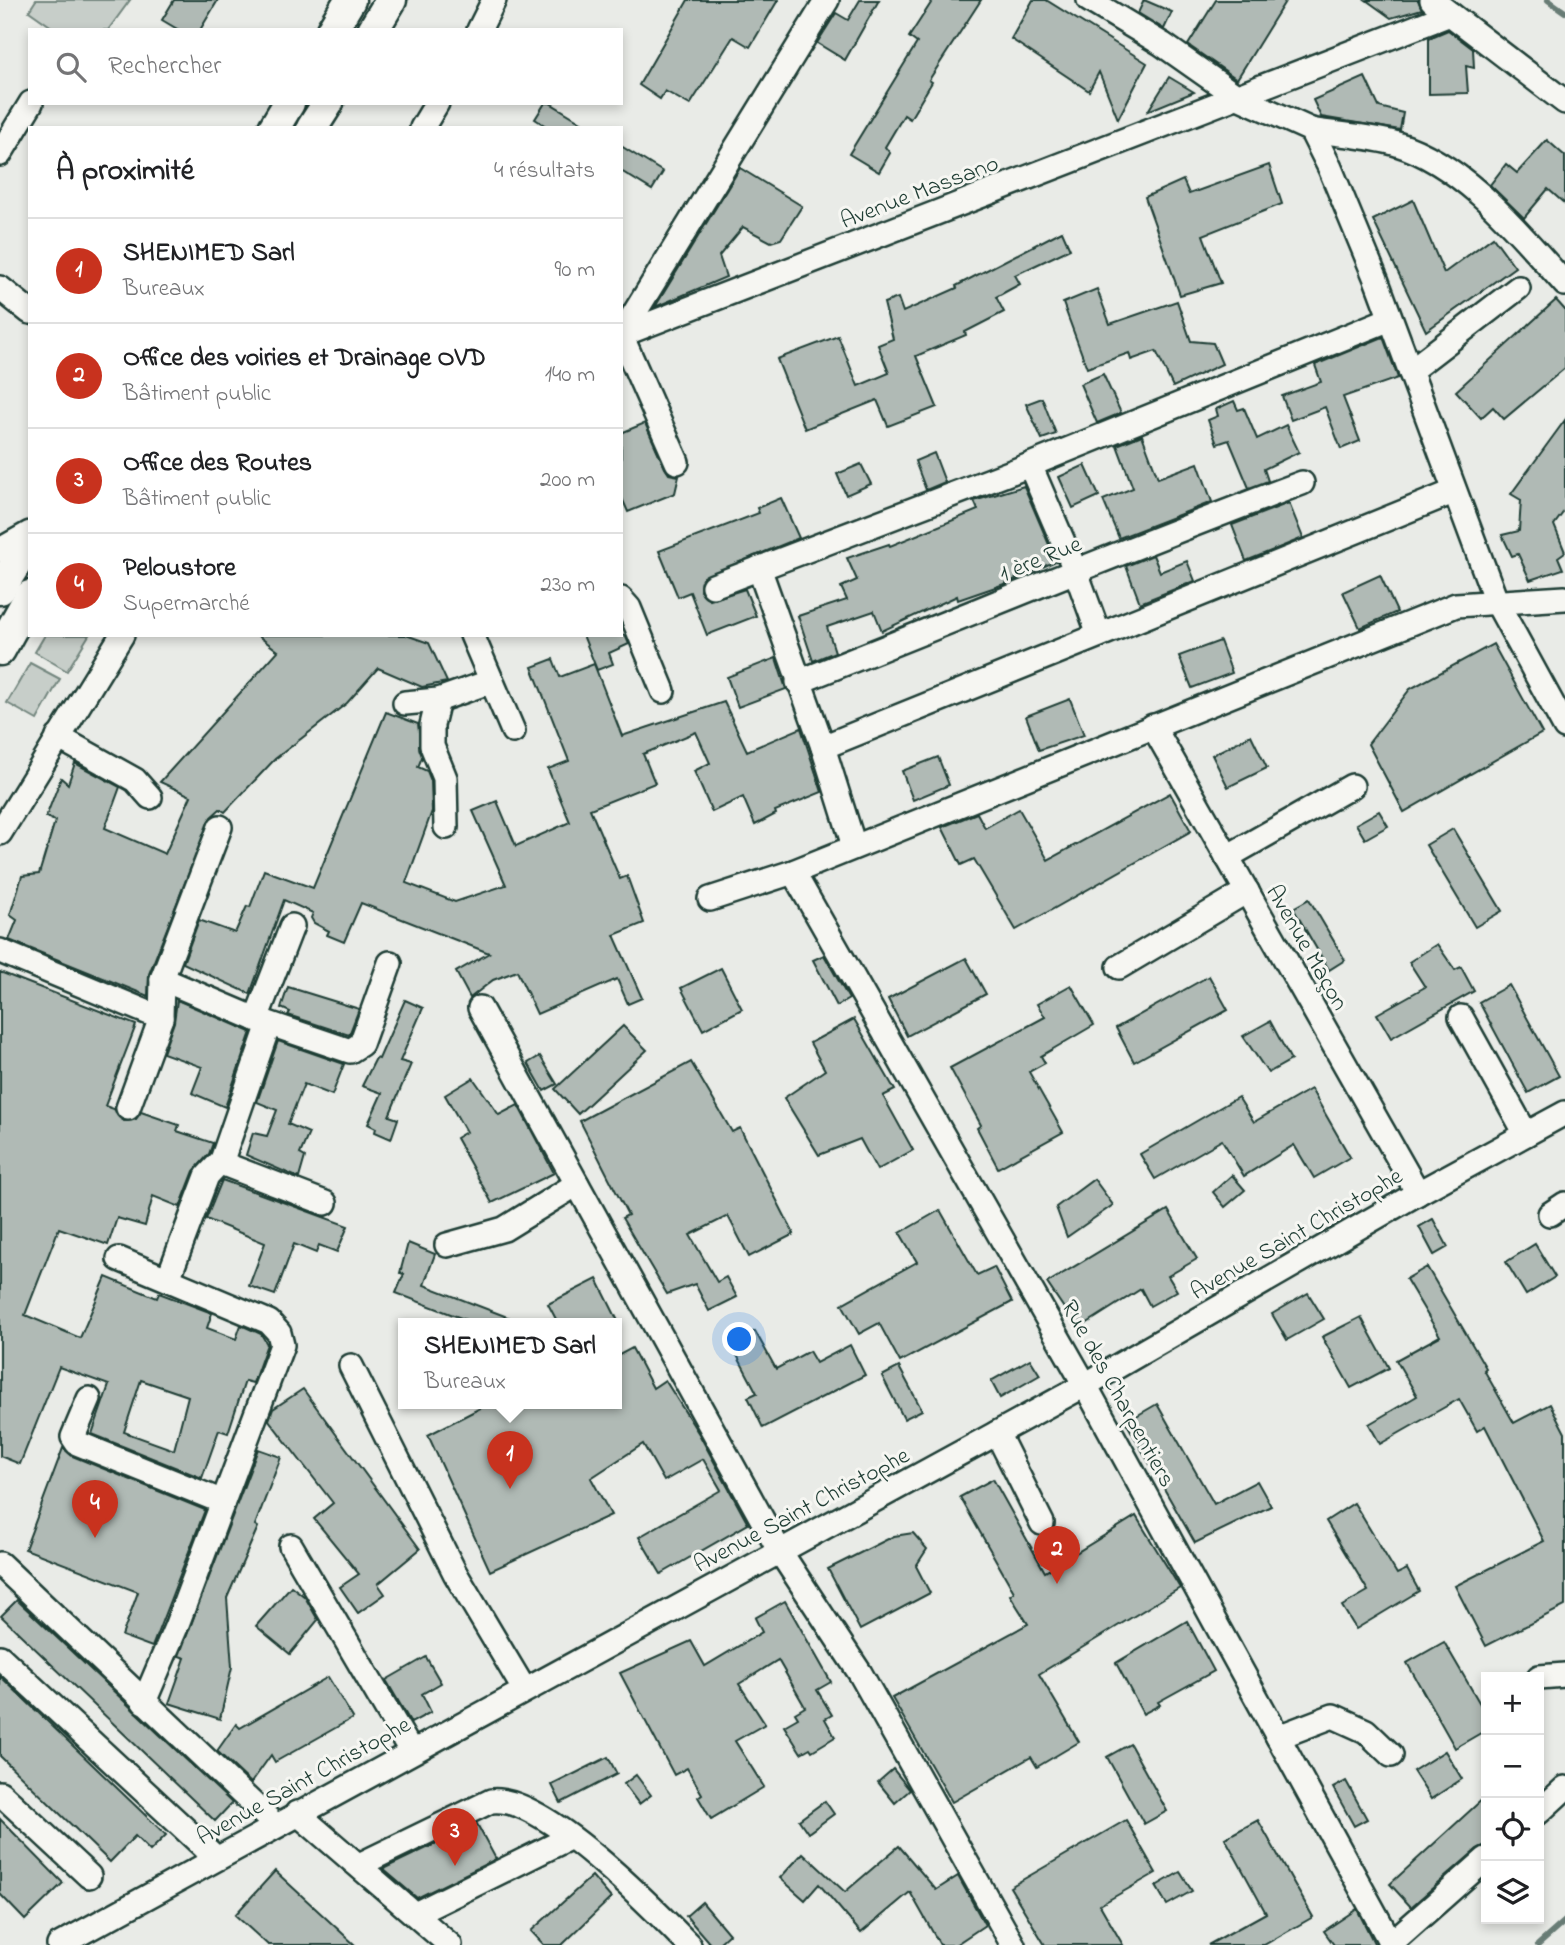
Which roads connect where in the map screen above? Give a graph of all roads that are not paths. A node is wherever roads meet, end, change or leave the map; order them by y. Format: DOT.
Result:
graph roads {
  1 [pos="350,0"];
  2 [pos="391,0"];
  3 [pos="494,0"];
  4 [pos="827,0"];
  5 [pos="1089,0"];
  6 [pos="1441,7"];
  7 [pos="333,28"];
  8 [pos="374,28"];
  9 [pos="480,28"];
  10 [pos="1236,96"];
  11 [pos="1565,102"];
  12 [pos="30,105"];
  13 [pos="288,105"];
  14 [pos="327,105"];
  15 [pos="435,105"];
  16 [pos="275,126"];
  17 [pos="313,126"];
  18 [pos="423,126"];
  19 [pos="1311,130"];
  20 [pos="0,154"];
  21 [pos="1565,284"];
  22 [pos="1518,288"];
  23 [pos="0,289"];
  24 [pos="28,310"];
  25 [pos="1390,319"];
  26 [pos="623,332"];
  27 [pos="623,334"];
  28 [pos="623,340"];
  29 [pos="1410,371"];
  30 [pos="677,462"];
  31 [pos="1030,465"];
  32 [pos="1302,483"];
  33 [pos="1454,492"];
  34 [pos="28,534"];
  35 [pos="28,544"];
  36 [pos="0,550"];
  37 [pos="759,568"];
  38 [pos="1076,572"];
  39 [pos="713,586"];
  40 [pos="0,589"];
  41 [pos="1563,594"];
  42 [pos="28,600"];
  43 [pos="623,601"];
  44 [pos="1496,601"];
  45 [pos="1099,635"];
  46 [pos="121,637"];
  47 [pos="473,637"];
  48 [pos="0,650"];
  49 [pos="492,681"];
  50 [pos="798,682"];
  51 [pos="663,691"];
  52 [pos="438,700"];
  53 [pos="405,703"];
  54 [pos="1153,726"];
  55 [pos="1565,727"];
  56 [pos="513,731"];
  57 [pos="58,737"];
  58 [pos="823,747"];
  59 [pos="1352,786"];
  60 [pos="150,797"];
  61 [pos="220,827"];
  62 [pos="446,827"];
  63 [pos="0,833"];
  64 [pos="854,846"];
  65 [pos="1227,857"];
  66 [pos="793,872"];
  67 [pos="1247,891"];
  68 [pos="710,899"];
  69 [pos="292,926"];
  70 [pos="0,951"];
  71 [pos="390,962"];
  72 [pos="1119,967"];
  73 [pos="162,979"];
  74 [pos="480,1007"];
  75 [pos="1461,1017"];
  76 [pos="161,1018"];
  77 [pos="263,1021"];
  78 [pos="128,1108"];
  79 [pos="1565,1113"];
  80 [pos="1526,1134"];
  81 [pos="222,1160"];
  82 [pos="577,1184"];
  83 [pos="1418,1193"];
  84 [pos="324,1203"];
  85 [pos="447,1245"];
  86 [pos="119,1259"];
  87 [pos="168,1279"];
  88 [pos="351,1366"];
  89 [pos="1085,1385"];
  90 [pos="89,1399"];
  91 [pos="997,1433"];
  92 [pos="223,1502"];
  93 [pos="1042,1523"];
  94 [pos="291,1546"];
  95 [pos="779,1550"];
  96 [pos="0,1564"];
  97 [pos="0,1657"];
  98 [pos="1565,1675"];
  99 [pos="1544,1677"];
  100 [pos="524,1689"];
  101 [pos="144,1702"];
  102 [pos="1278,1737"];
  103 [pos="411,1751"];
  104 [pos="1391,1755"];
  105 [pos="1565,1788"];
  106 [pos="0,1793"];
  107 [pos="1544,1807"];
  108 [pos="298,1812"];
  109 [pos="275,1825"];
  110 [pos="569,1838"];
  111 [pos="216,1858"];
  112 [pos="1484,1861"];
  113 [pos="359,1866"];
  114 [pos="89,1876"];
  115 [pos="415,1914"];
  116 [pos="1390,1944"];
  117 [pos="59,1945"];
  118 [pos="450,1945"];
  119 [pos="689,1945"];
  120 [pos="1013,1945"];
  1 -- 7 [label="main road"];
  2 -- 8 [label="main road"];
  3 -- 9 [label="street"];
  4 -- 26 [label="street"];
  5 -- 10 [label="street"];
  6 -- 10 [label="street, Avenue Massano"];
  6 -- 11 [label="street"];
  10 -- 19 [label="street"];
  10 -- 27 [label="street, Avenue Massano"];
  12 -- 20 [label="street"];
  13 -- 16 [label="main road"];
  14 -- 17 [label="main road"];
  15 -- 18 [label="street"];
  19 -- 21 [label="street"];
  19 -- 25 [label="street"];
  22 -- 29 [label="street"];
  23 -- 24 [label="street"];
  25 -- 29 [label="street"];
  25 -- 31 [label="street"];
  28 -- 30 [label="street"];
  29 -- 33 [label="street"];
  31 -- 37 [label="street"];
  31 -- 38 [label="street"];
  32 -- 38 [label="street, 1 ère Rue"];
  33 -- 44 [label="street"];
  33 -- 45 [label="street"];
  34 -- 36 [label="street"];
  35 -- 40 [label="main road"];
  37 -- 39 [label="street"];
  37 -- 50 [label="street"];
  38 -- 45 [label="street"];
  38 -- 50 [label="street, 1 ère Rue"];
  41 -- 44 [label="street"];
  42 -- 48 [label="main road"];
  43 -- 51 [label="street"];
  44 -- 54 [label="street"];
  44 -- 55 [label="street"];
  45 -- 58 [label="street"];
  46 -- 57 [label="street"];
  47 -- 49 [label="street"];
  49 -- 52 [label="street"];
  49 -- 56 [label="street"];
  50 -- 58 [label="street"];
  52 -- 53 [label="street"];
  52 -- 62 [label="street"];
  54 -- 64 [label="street"];
  54 -- 65 [label="street, Avenue Maçon"];
  57 -- 60 [label="street"];
  57 -- 63 [label="street"];
  58 -- 64 [label="street"];
  59 -- 65 [label="street"];
  61 -- 73 [label="street"];
  64 -- 66 [label="street"];
  65 -- 67 [label="street, Avenue Maçon"];
  66 -- 68 [label="street"];
  66 -- 89 [label="street, Rue des Charpentiers"];
  67 -- 72 [label="street"];
  67 -- 83 [label="street, Avenue Maçon"];
  69 -- 77 [label="street"];
  70 -- 76 [label="street"];
  71 -- 77 [label="street"];
  73 -- 76 [label="street"];
  73 -- 77 [label="street"];
  74 -- 82 [label="street"];
  75 -- 80 [label="street"];
  76 -- 78 [label="street"];
  77 -- 81 [label="street"];
  79 -- 80 [label="street, Avenue Saint Christophe"];
  80 -- 83 [label="street, Avenue Saint Christophe"];
  81 -- 84 [label="street"];
  81 -- 87 [label="street"];
  82 -- 85 [label="street"];
  82 -- 95 [label="street"];
  83 -- 89 [label="street, Avenue Saint Christophe"];
  86 -- 87 [label="street"];
  87 -- 92 [label="street"];
  88 -- 100 [label="street"];
  89 -- 91 [label="street, Avenue Saint Christophe"];
  89 -- 102 [label="street, Rue des Charpentiers"];
  90 -- 92 [label="street"];
  91 -- 93 [label="street"];
  91 -- 95 [label="street, Avenue Saint Christophe"];
  92 -- 101 [label="street"];
  94 -- 103 [label="street"];
  95 -- 100 [label="street, Avenue Saint Christophe"];
  95 -- 120 [label="street"];
  96 -- 101 [label="street"];
  97 -- 111 [label="street"];
  98 -- 99 [label="street"];
  100 -- 103 [label="street, Avenue Saint Christophe"];
  101 -- 109 [label="street"];
  102 -- 104 [label="street"];
  102 -- 116 [label="street, Rue des Charpentiers"];
  103 -- 108 [label="street, Avenue Saint Christophe"];
  105 -- 107 [label="street"];
  106 -- 114 [label="street"];
  108 -- 109 [label="street, Avenue Saint Christophe"];
  108 -- 113 [label="street"];
  109 -- 111 [label="street, Avenue Saint Christophe"];
  110 -- 113 [label="street"];
  110 -- 115 [label="street"];
  110 -- 119 [label="street"];
  111 -- 117 [label="street, Avenue Saint Christophe"];
  112 -- 116 [label="street"];
  113 -- 115 [label="street"];
  115 -- 118 [label="street"];
}
